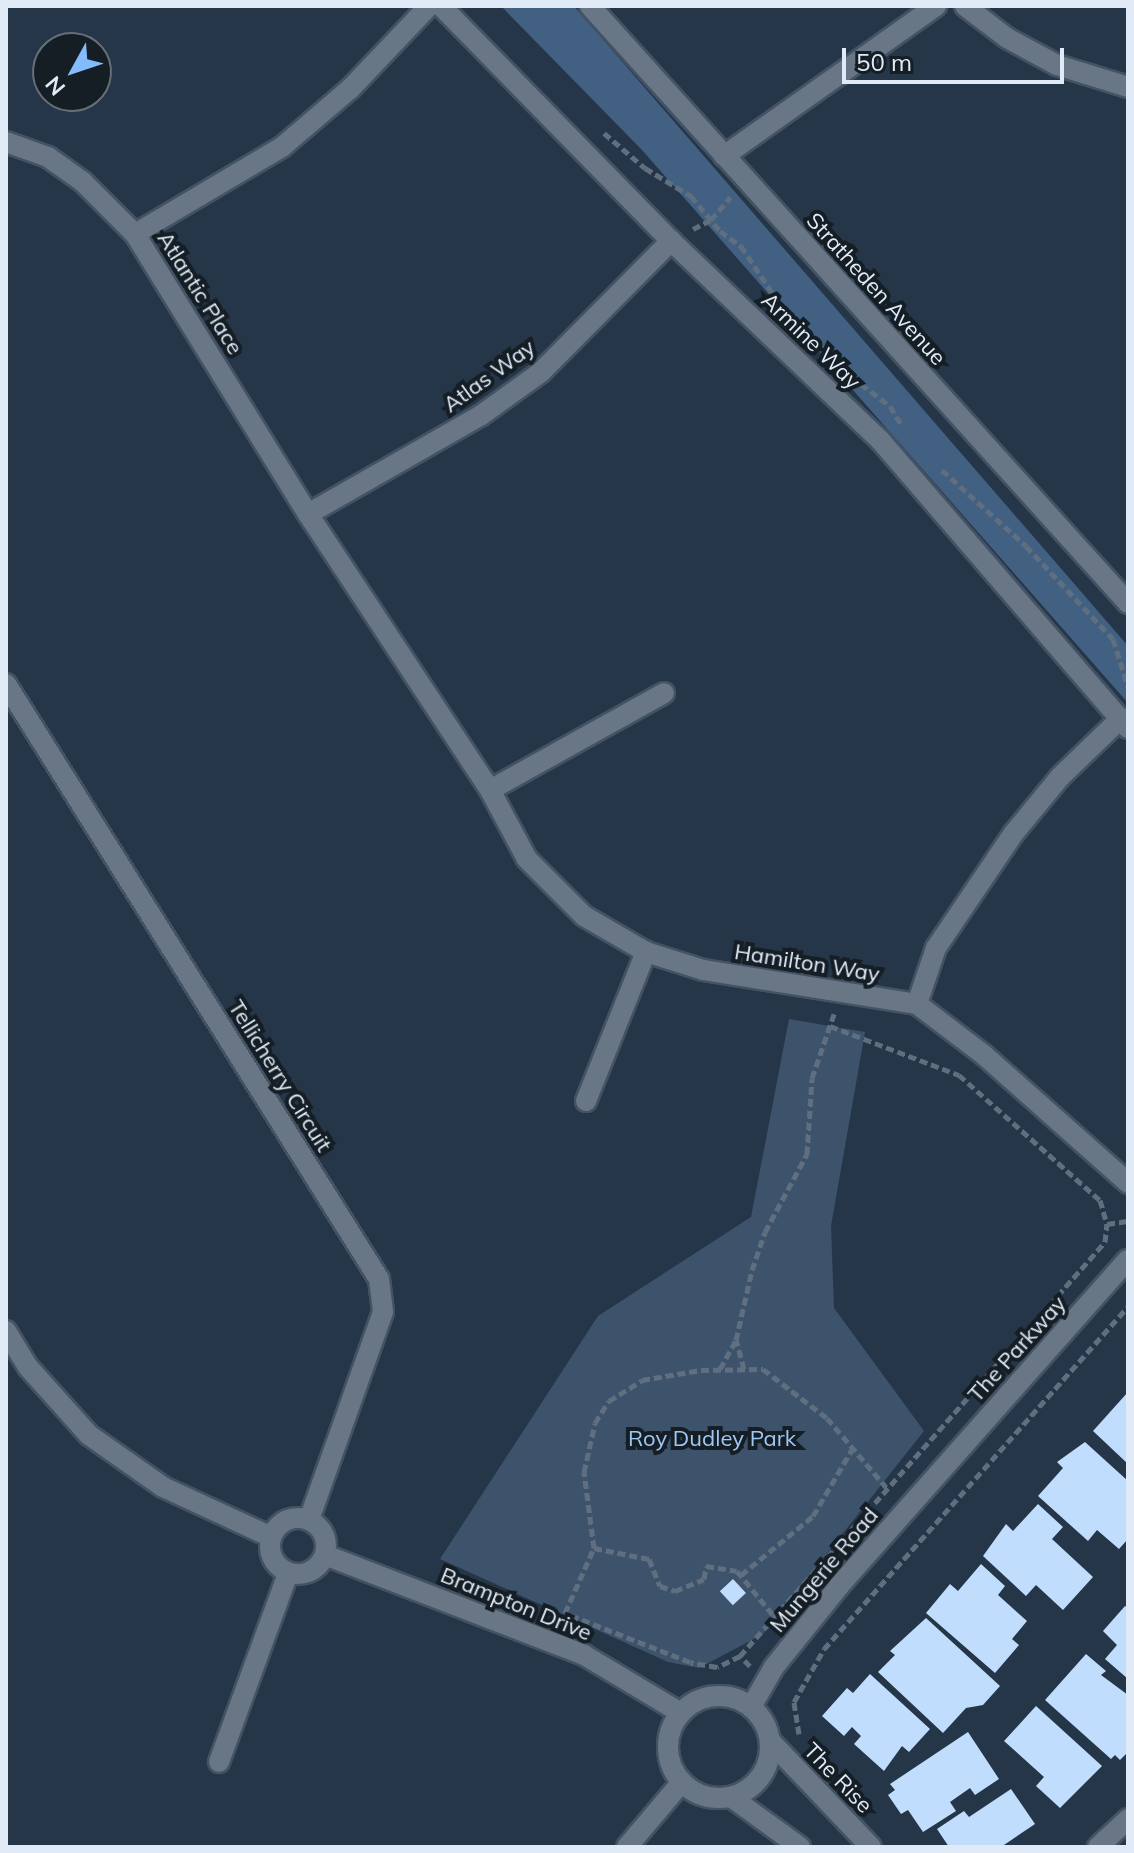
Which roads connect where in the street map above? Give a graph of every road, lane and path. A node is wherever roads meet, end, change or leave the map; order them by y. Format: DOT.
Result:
graph roads {
  1 [pos="429,6"];
  2 [pos="441,6"];
  3 [pos="590,6"];
  4 [pos="936,6"];
  5 [pos="965,6"];
  6 [pos="1128,87"];
  7 [pos="600,130"];
  8 [pos="6,142"];
  9 [pos="724,156"];
  10 [pos="745,180"];
  11 [pos="711,220"];
  12 [pos="135,234"];
  13 [pos="671,241"];
  14 [pos="788,317"];
  15 [pos="853,378"];
  16 [pos="905,431"];
  17 [pos="935,464"];
  18 [pos="308,514"];
  19 [pos="1127,594"];
  20 [pos="6,684"];
  21 [pos="1128,687"];
  22 [pos="664,693"];
  23 [pos="1125,723"];
  24 [pos="490,790"];
  25 [pos="646,952"];
  26 [pos="838,992"];
  27 [pos="917,1004"];
  28 [pos="830,1026"];
  29 [pos="586,1101"];
  30 [pos="1128,1183"];
  31 [pos="1128,1221"];
  32 [pos="1107,1224"];
  33 [pos="1128,1260"];
  34 [pos="1128,1307"];
  35 [pos="6,1331"];
  36 [pos="736,1340"];
  37 [pos="744,1369"];
  38 [pos="720,1370"];
  39 [pos="854,1446"];
  40 [pos="941,1470"];
  41 [pos="886,1487"];
  42 [pos="309,1520"];
  43 [pos="271,1537"];
  44 [pos="594,1548"];
  45 [pos="325,1555"];
  46 [pos="288,1573"];
  47 [pos="741,1575"];
  48 [pos="774,1616"];
  49 [pos="740,1656"];
  50 [pos="766,1682"];
  51 [pos="794,1702"];
  52 [pos="751,1707"];
  53 [pos="681,1713"];
  54 [pos="802,1739"];
  55 [pos="771,1742"];
  56 [pos="219,1762"];
  57 [pos="682,1782"];
  58 [pos="731,1797"];
  59 [pos="1128,1819"];
  60 [pos="627,1847"];
  61 [pos="800,1847"];
  62 [pos="871,1847"];
  63 [pos="1098,1847"];
  1 -- 12 [label="street"];
  2 -- 13 [label="street, Armine Way"];
  3 -- 9 [label="street, Stratheden Avenue"];
  4 -- 9 [label="street"];
  5 -- 6 [label="street"];
  7 -- 11 [label="path"];
  8 -- 12 [label="street, Atlantic Place"];
  9 -- 10 [label="street, Stratheden Avenue"];
  10 -- 11 [label="path"];
  10 -- 19 [label="street, Stratheden Avenue"];
  11 -- 13 [label="path"];
  11 -- 14 [label="path"];
  12 -- 18 [label="street, Atlantic Place"];
  13 -- 18 [label="street, Atlas Way"];
  13 -- 23 [label="street, Armine Way"];
  15 -- 16 [label="path"];
  17 -- 21 [label="path"];
  18 -- 24 [label="street, Atlantic Place"];
  20 -- 42 [label="street, Tellicherry Circuit"];
  22 -- 24 [label="street"];
  23 -- 27 [label="street"];
  24 -- 25 [label="street, Hamilton Way"];
  25 -- 26 [label="street, Hamilton Way"];
  25 -- 29 [label="street"];
  26 -- 27 [label="street, Hamilton Way"];
  26 -- 28 [label="path"];
  27 -- 30 [label="street, Hamilton Way"];
  28 -- 32 [label="path"];
  28 -- 36 [label="path"];
  31 -- 32 [label="path"];
  32 -- 41 [label="path"];
  33 -- 40 [label="street, The Parkway"];
  34 -- 51 [label="path"];
  35 -- 43 [label="street"];
  36 -- 37 [label="path"];
  36 -- 38 [label="path"];
  37 -- 38 [label="path"];
  37 -- 39 [label="path"];
  38 -- 44 [label="path"];
  39 -- 41 [label="path"];
  39 -- 47 [label="path"];
  40 -- 50 [label="street, Mungerie Road"];
  41 -- 48 [label="path"];
  42 -- 43 [label="street"];
  42 -- 45 [label="street"];
  43 -- 46 [label="street"];
  44 -- 47 [label="path"];
  44 -- 49 [label="path"];
  45 -- 46 [label="street"];
  45 -- 53 [label="street, Brampton Drive"];
  46 -- 56 [label="street"];
  47 -- 48 [label="path"];
  48 -- 49 [label="path"];
  49 -- 50 [label="path"];
  50 -- 51 [label="path"];
  50 -- 52 [label="street, Mungerie Road"];
  51 -- 54 [label="path"];
  52 -- 53 [label="street"];
  52 -- 55 [label="street"];
  53 -- 57 [label="street"];
  55 -- 58 [label="street"];
  55 -- 62 [label="street, The Rise"];
  57 -- 58 [label="street"];
  57 -- 60 [label="street"];
  58 -- 61 [label="street"];
  59 -- 63 [label="street"];
}
